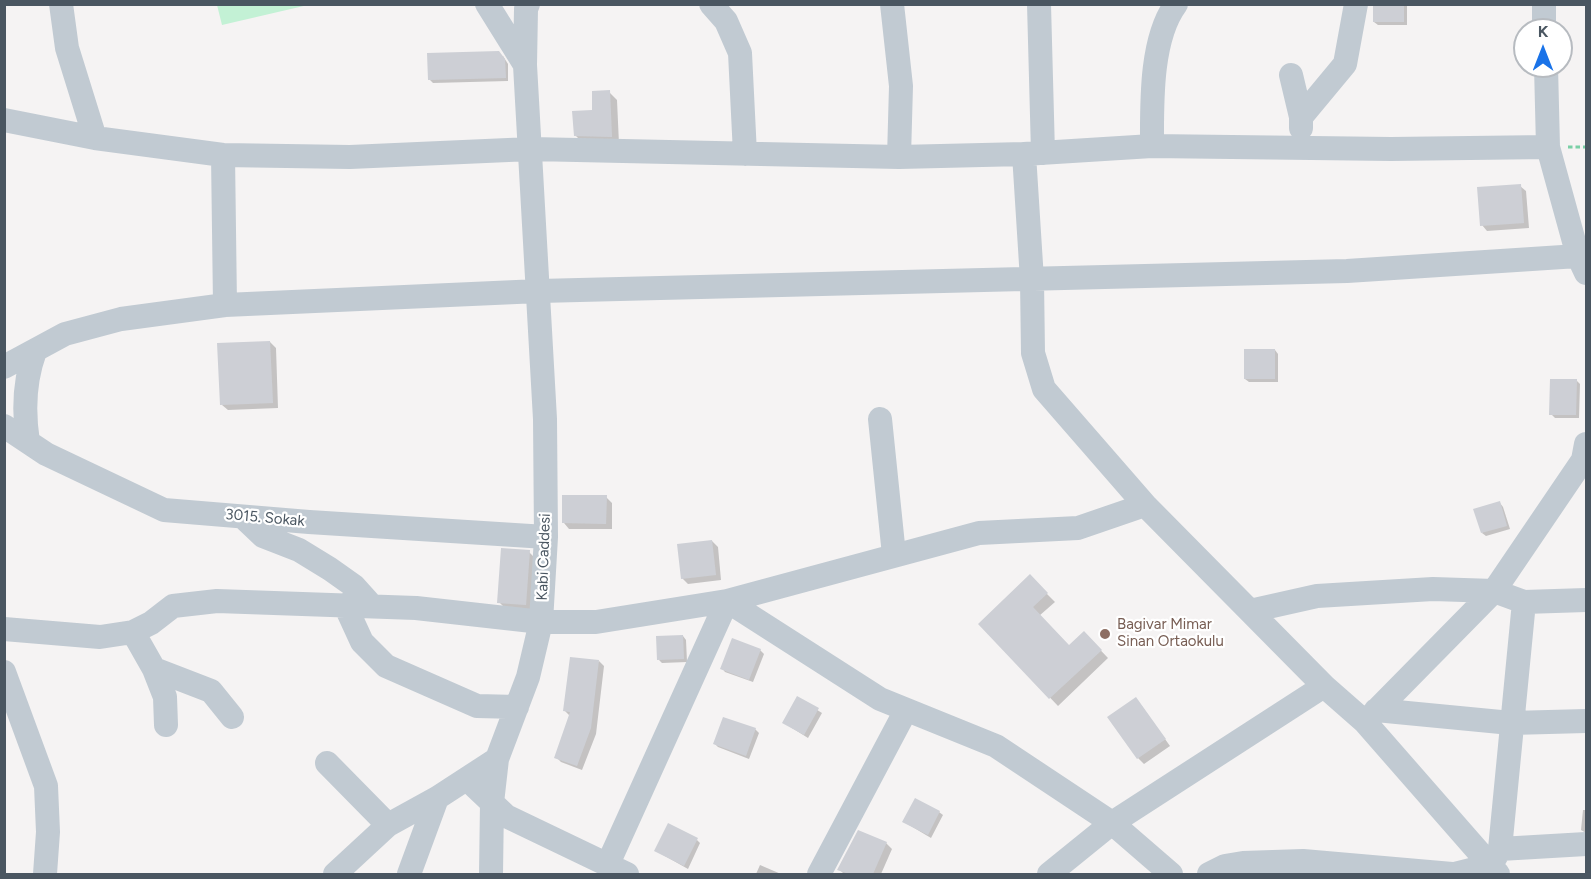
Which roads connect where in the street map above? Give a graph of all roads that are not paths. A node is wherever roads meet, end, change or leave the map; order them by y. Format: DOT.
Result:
graph roads {
  1 [pos="61,4"];
  2 [pos="487,4"];
  3 [pos="528,4"];
  4 [pos="711,4"];
  5 [pos="892,4"];
  6 [pos="1039,4"];
  7 [pos="1176,4"];
  8 [pos="1356,4"];
  9 [pos="525,64"];
  10 [pos="1291,75"];
  11 [pos="1546,78"];
  12 [pos="1302,117"];
  13 [pos="4,120"];
  14 [pos="95,138"];
  15 [pos="1152,146"];
  16 [pos="1548,147"];
  17 [pos="1302,148"];
  18 [pos="531,149"];
  19 [pos="746,154"];
  20 [pos="1034,154"];
  21 [pos="223,155"];
  22 [pos="899,158"];
  23 [pos="1582,264"];
  24 [pos="1032,280"];
  25 [pos="539,291"];
  26 [pos="225,305"];
  27 [pos="35,351"];
  28 [pos="4,367"];
  29 [pos="880,419"];
  30 [pos="4,426"];
  31 [pos="28,442"];
  32 [pos="1585,455"];
  33 [pos="1145,505"];
  34 [pos="243,516"];
  35 [pos="546,537"];
  36 [pos="894,555"];
  37 [pos="1494,591"];
  38 [pos="1587,600"];
  39 [pos="727,601"];
  40 [pos="1524,602"];
  41 [pos="345,605"];
  42 [pos="372,606"];
  43 [pos="1250,611"];
  44 [pos="541,622"];
  45 [pos="4,629"];
  46 [pos="133,633"];
  47 [pos="154,669"];
  48 [pos="4,672"];
  49 [pos="1324,686"];
  50 [pos="516,707"];
  51 [pos="906,710"];
  52 [pos="1371,716"];
  53 [pos="232,717"];
  54 [pos="1587,722"];
  55 [pos="1511,723"];
  56 [pos="166,725"];
  57 [pos="497,759"];
  58 [pos="327,763"];
  59 [pos="467,779"];
  60 [pos="437,798"];
  61 [pos="492,803"];
  62 [pos="1112,823"];
  63 [pos="388,825"];
  64 [pos="1587,844"];
  65 [pos="1496,863"];
  66 [pos="617,870"];
  67 [pos="45,874"];
  68 [pos="335,874"];
  69 [pos="409,874"];
  70 [pos="491,874"];
  71 [pos="819,874"];
  72 [pos="1049,874"];
  73 [pos="1171,874"];
  74 [pos="1209,874"];
  75 [pos="1454,874"];
  1 -- 14 [label="street"];
  2 -- 9 [label="street"];
  3 -- 9 [label="street, Kabi Caddesi"];
  4 -- 19 [label="street"];
  5 -- 22 [label="street"];
  6 -- 20 [label="street"];
  7 -- 15 [label="street"];
  8 -- 12 [label="street"];
  9 -- 18 [label="street, Kabi Caddesi"];
  10 -- 12 [label="street"];
  11 -- 16 [label="street"];
  12 -- 17 [label="street"];
  13 -- 14 [label="street"];
  14 -- 21 [label="street"];
  15 -- 17 [label="street"];
  15 -- 20 [label="street"];
  16 -- 17 [label="street"];
  16 -- 23 [label="street"];
  18 -- 19 [label="street"];
  18 -- 21 [label="street"];
  18 -- 25 [label="street, Kabi Caddesi"];
  19 -- 22 [label="street"];
  20 -- 22 [label="street"];
  20 -- 24 [label="street"];
  21 -- 26 [label="street"];
  23 -- 24 [label="street"];
  24 -- 25 [label="street"];
  24 -- 33 [label="street"];
  25 -- 26 [label="street"];
  25 -- 35 [label="street, Kabi Caddesi"];
  26 -- 27 [label="street"];
  27 -- 28 [label="street"];
  27 -- 31 [label="street"];
  29 -- 36 [label="street"];
  30 -- 31 [label="street, 3015. Sokak"];
  31 -- 34 [label="street, 3015. Sokak"];
  32 -- 37 [label="street"];
  33 -- 36 [label="street"];
  33 -- 43 [label="street"];
  34 -- 35 [label="street, 3015. Sokak"];
  34 -- 42 [label="street"];
  35 -- 44 [label="street, Kabi Caddesi"];
  36 -- 39 [label="street"];
  37 -- 40 [label="street"];
  37 -- 43 [label="street"];
  37 -- 52 [label="street"];
  38 -- 40 [label="street"];
  39 -- 44 [label="street"];
  39 -- 51 [label="street"];
  39 -- 66 [label="street"];
  40 -- 55 [label="street"];
  41 -- 42 [label="street"];
  41 -- 46 [label="street"];
  41 -- 50 [label="street"];
  42 -- 44 [label="street"];
  43 -- 49 [label="street"];
  44 -- 50 [label="street, Kabi Caddesi"];
  45 -- 46 [label="street"];
  46 -- 47 [label="street"];
  47 -- 53 [label="street"];
  47 -- 56 [label="street"];
  48 -- 67 [label="street"];
  49 -- 52 [label="street"];
  49 -- 62 [label="street"];
  50 -- 57 [label="street, Kabi Caddesi"];
  51 -- 62 [label="street"];
  51 -- 71 [label="street"];
  52 -- 55 [label="street"];
  52 -- 65 [label="street"];
  54 -- 55 [label="street"];
  55 -- 65 [label="street"];
  57 -- 59 [label="street"];
  57 -- 61 [label="street, Kabi Caddesi"];
  58 -- 63 [label="street"];
  59 -- 60 [label="street"];
  59 -- 61 [label="street"];
  60 -- 63 [label="street"];
  60 -- 69 [label="street"];
  61 -- 66 [label="street"];
  61 -- 70 [label="street, Kabi Caddesi"];
  62 -- 72 [label="street"];
  62 -- 73 [label="street"];
  63 -- 68 [label="street"];
  64 -- 65 [label="street"];
  65 -- 75 [label="street"];
  74 -- 75 [label="street"];
}
